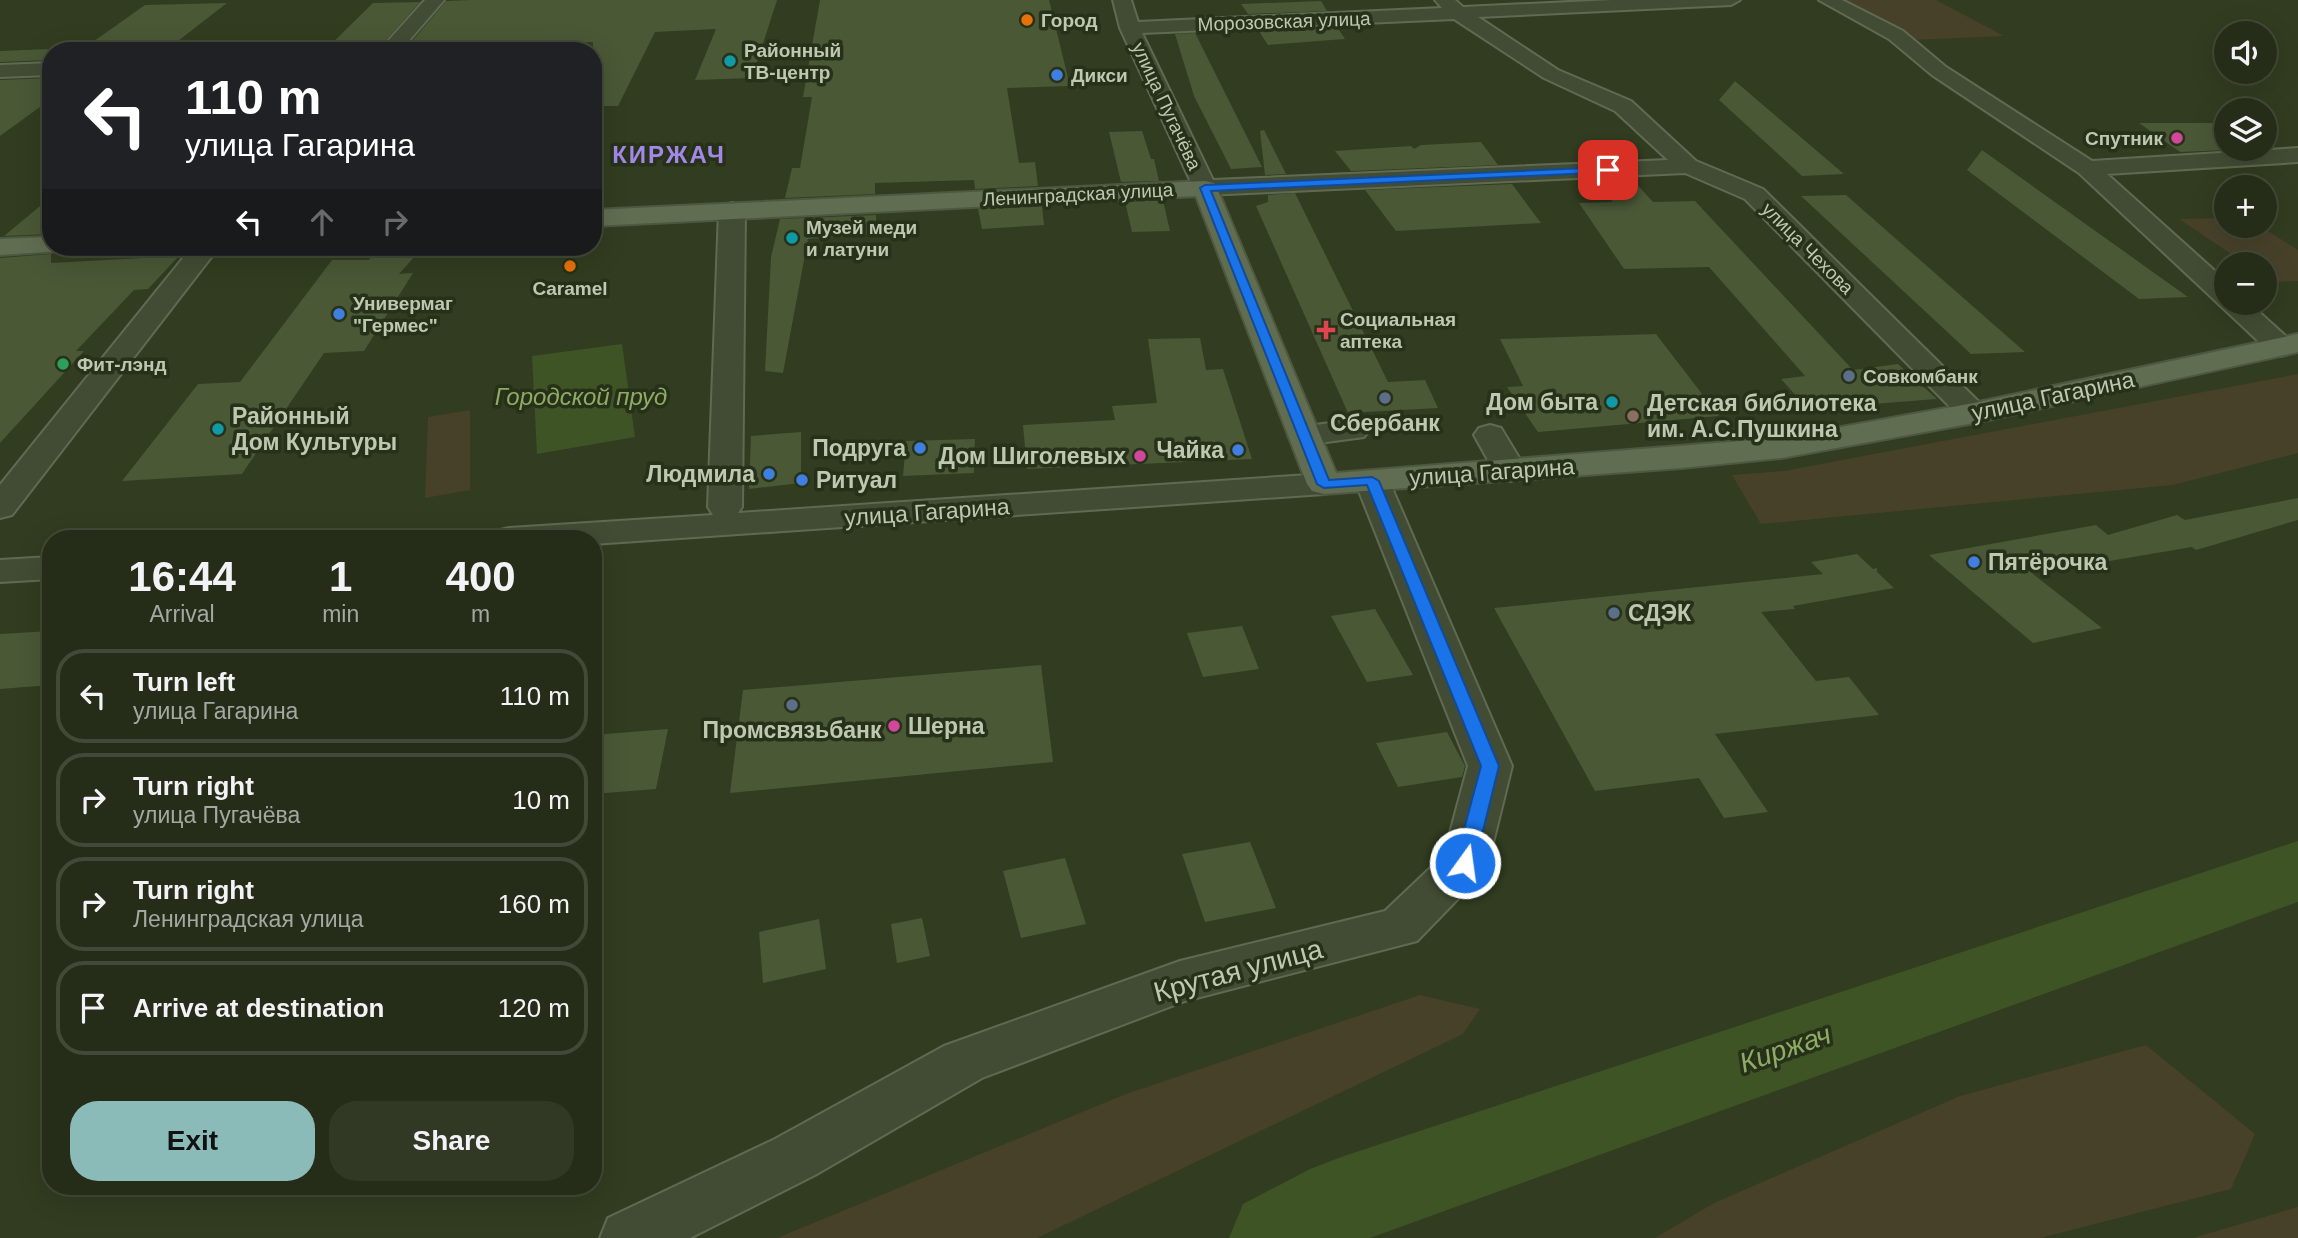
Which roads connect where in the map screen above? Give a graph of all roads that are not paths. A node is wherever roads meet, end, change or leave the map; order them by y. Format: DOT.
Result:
graph roads {
  1 [pos="435,0"];
  2 [pos="1122,0"];
  3 [pos="1731,0"];
  4 [pos="1828,0"];
  5 [pos="1452,7"];
  6 [pos="1130,28"];
  7 [pos="397,42"];
  8 [pos="42,69"];
  9 [pos="0,71"];
  10 [pos="2298,155"];
  11 [pos="1688,166"];
  12 [pos="2087,168"];
  13 [pos="1205,188"];
  14 [pos="732,211"];
  15 [pos="602,218"];
  16 [pos="42,245"];
  17 [pos="0,247"];
  18 [pos="199,256"];
  19 [pos="2214,285"];
  20 [pos="2249,315"];
  21 [pos="2290,345"];
  22 [pos="1974,413"];
  23 [pos="1353,430"];
  24 [pos="1304,435"];
  25 [pos="1490,435"];
  26 [pos="1510,471"];
  27 [pos="1372,481"];
  28 [pos="1324,484"];
  29 [pos="725,507"];
  30 [pos="0,508"];
  31 [pos="602,533"];
  32 [pos="42,569"];
  33 [pos="0,571"];
  34 [pos="629,1238"];
  1 -- 7 [label="street"];
  2 -- 6 [label="street, улица Пугачёва"];
  3 -- 5 [label="street, Морозовская улица"];
  4 -- 12 [label="street"];
  5 -- 6 [label="street, Морозовская улица"];
  5 -- 11 [label="street, улица Чехова"];
  6 -- 13 [label="street, улица Пугачёва"];
  8 -- 9 [label="street"];
  10 -- 12 [label="street"];
  11 -- 13 [label="street, Ленинградская улица"];
  11 -- 22 [label="street, улица Чехова"];
  12 -- 19 [label="street"];
  13 -- 14 [label="main road, Ленинградская улица"];
  13 -- 24 [label="main road, улица Пугачёва"];
  14 -- 15 [label="main road, Ленинградская улица"];
  14 -- 29 [label="street"];
  16 -- 17 [label="main road"];
  18 -- 30 [label="street"];
  20 -- 21 [label="street"];
  21 -- 22 [label="main road, улица Гагарина"];
  22 -- 26 [label="main road, улица Гагарина"];
  23 -- 24 [label="street"];
  24 -- 28 [label="main road, улица Пугачёва"];
  25 -- 26 [label="street"];
  26 -- 27 [label="main road, улица Гагарина"];
  27 -- 28 [label="main road, улица Гагарина"];
  27 -- 34 [label="street, Крутая улица"];
  28 -- 31 [label="street, улица Гагарина"];
  32 -- 33 [label="street"];
}
